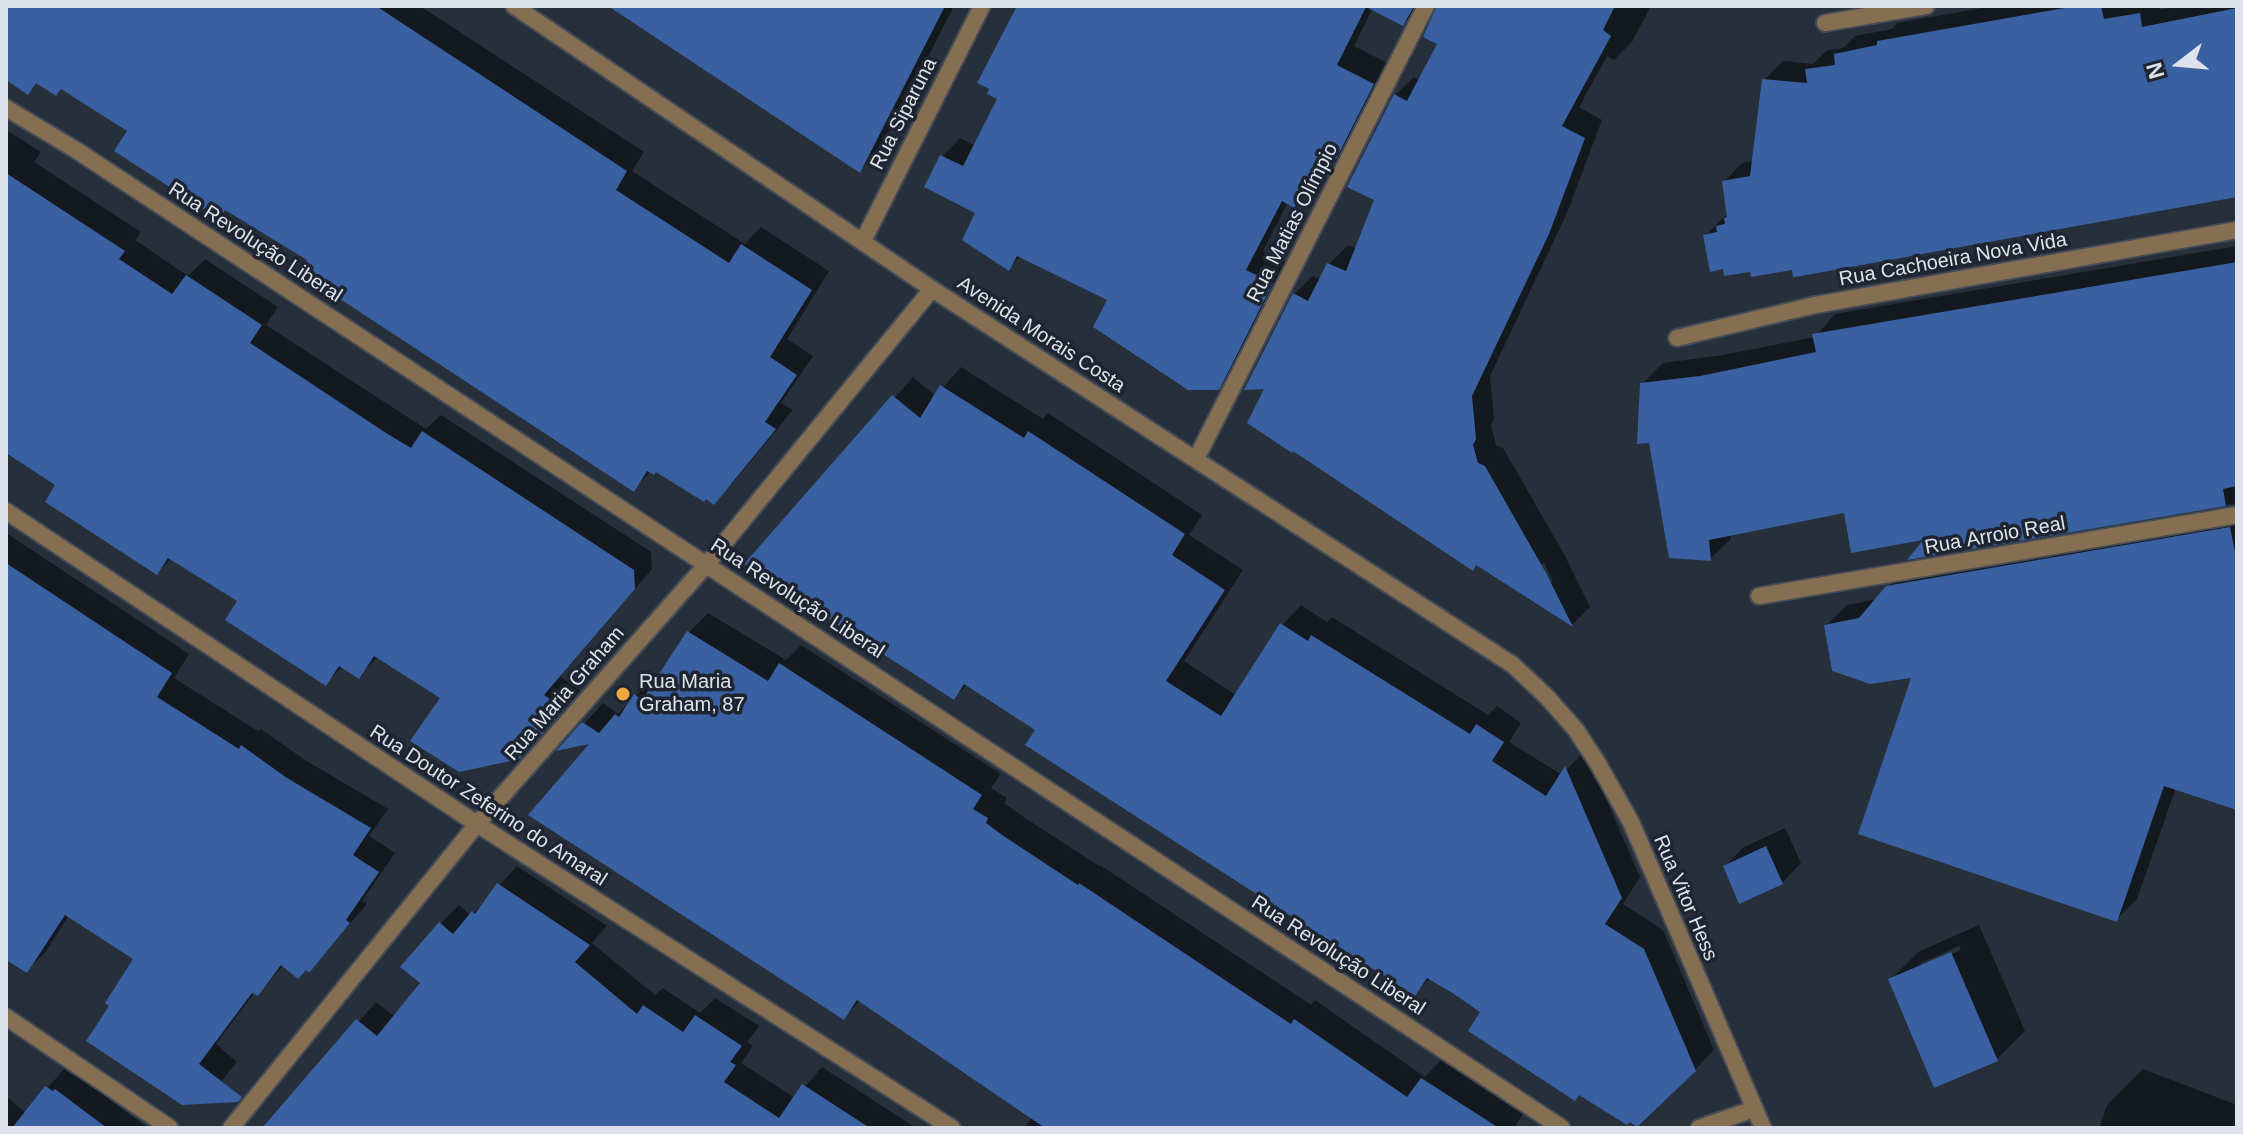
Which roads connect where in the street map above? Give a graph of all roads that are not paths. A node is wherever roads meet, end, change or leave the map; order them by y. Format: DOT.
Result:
graph roads {
  1 [pos="514,6"];
  2 [pos="982,6"];
  3 [pos="1426,6"];
  4 [pos="1926,6"];
  5 [pos="532,11"];
  6 [pos="1825,23"];
  7 [pos="6,108"];
  8 [pos="2237,230"];
  9 [pos="863,241"];
  10 [pos="932,289"];
  11 [pos="1677,338"];
  12 [pos="1196,459"];
  13 [pos="6,511"];
  14 [pos="2237,515"];
  15 [pos="707,564"];
  16 [pos="1759,596"];
  17 [pos="1547,697"];
  18 [pos="477,824"];
  19 [pos="6,1017"];
  20 [pos="1754,1109"];
  21 [pos="170,1128"];
  22 [pos="231,1128"];
  23 [pos="952,1128"];
  24 [pos="1562,1128"];
  25 [pos="1699,1128"];
  26 [pos="1763,1128"];
  1 -- 5 [label="street, Avenida Morais Costa"];
  2 -- 9 [label="street, Rua Siparuna"];
  3 -- 12 [label="street, Rua Matias Olímpio"];
  4 -- 6 [label="street"];
  5 -- 9 [label="street, Avenida Morais Costa"];
  7 -- 15 [label="street, Rua Revolução Liberal"];
  8 -- 11 [label="street, Rua Cachoeira Nova Vida"];
  9 -- 10 [label="street, Avenida Morais Costa"];
  10 -- 12 [label="street, Avenida Morais Costa"];
  10 -- 15 [label="street, Rua Maria Graham"];
  12 -- 17 [label="street, Avenida Morais Costa"];
  13 -- 18 [label="street, Rua Doutor Zeferino do Amaral"];
  14 -- 16 [label="street, Rua Arroio Real"];
  15 -- 18 [label="street, Rua Maria Graham"];
  15 -- 24 [label="street, Rua Revolução Liberal"];
  17 -- 20 [label="street, Rua Vitor Hess"];
  18 -- 22 [label="street, Rua Maria Graham"];
  18 -- 23 [label="street, Rua Doutor Zeferino do Amaral"];
  19 -- 21 [label="street"];
  20 -- 25 [label="street"];
  20 -- 26 [label="street, Rua Vitor Hess"];
}
